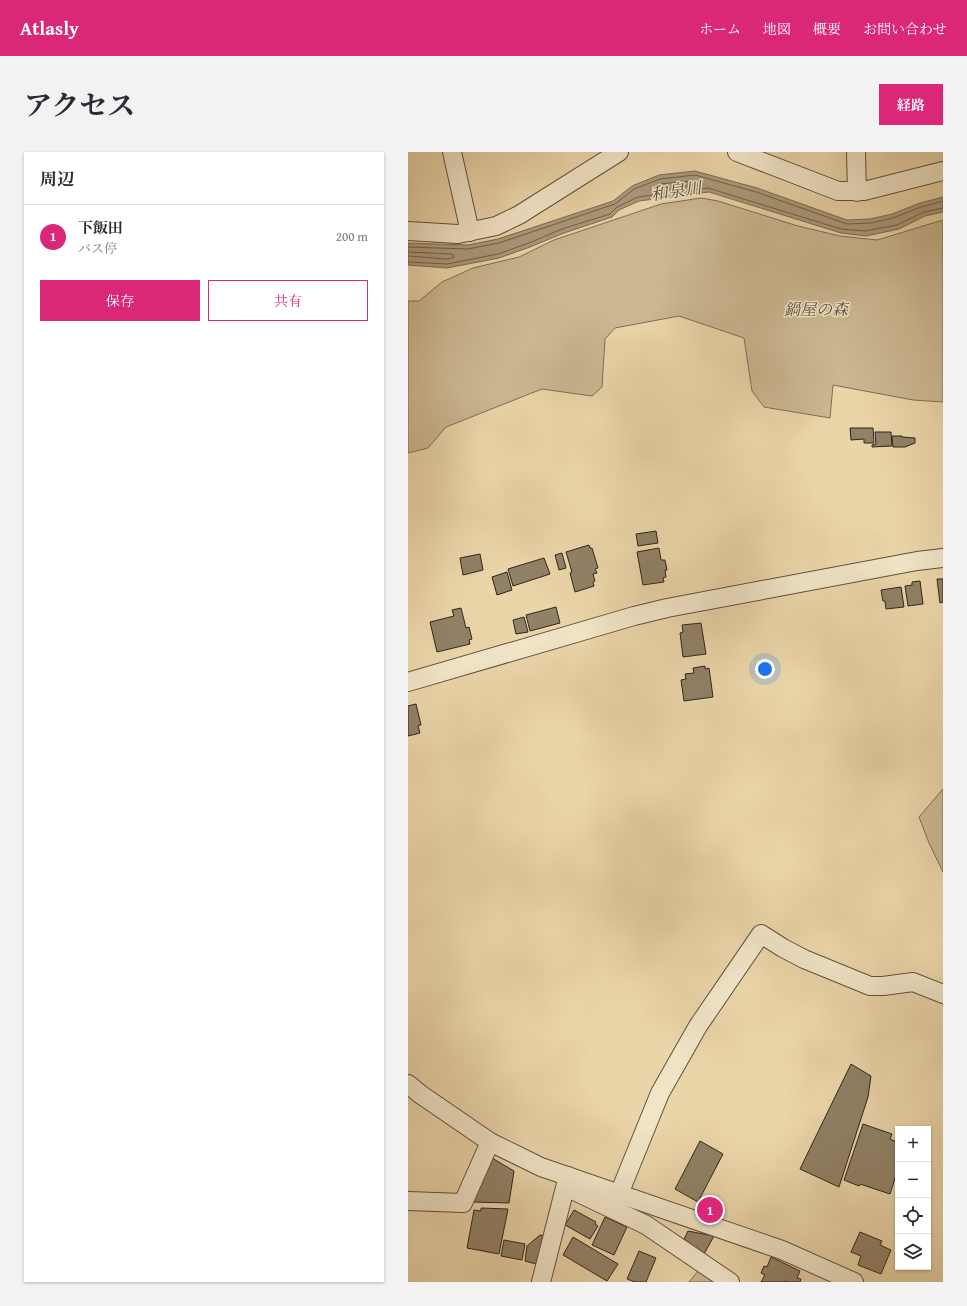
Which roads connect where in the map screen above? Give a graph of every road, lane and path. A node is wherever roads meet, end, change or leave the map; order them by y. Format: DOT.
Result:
graph roads {
  1 [pos="452,152"];
  2 [pos="619,152"];
  3 [pos="737,152"];
  4 [pos="856,152"];
  5 [pos="943,171"];
  6 [pos="857,192"];
  7 [pos="408,231"];
  8 [pos="470,232"];
  9 [pos="943,558"];
  10 [pos="408,682"];
  11 [pos="943,994"];
  12 [pos="408,1084"];
  13 [pos="490,1142"];
  14 [pos="567,1181"];
  15 [pos="619,1194"];
  16 [pos="408,1201"];
  17 [pos="541,1282"];
  18 [pos="730,1282"];
  19 [pos="854,1282"];
  1 -- 8 [label="street"];
  2 -- 8 [label="street"];
  3 -- 6 [label="street"];
  4 -- 6 [label="street"];
  5 -- 6 [label="street"];
  7 -- 8 [label="street"];
  9 -- 10 [label="street"];
  11 -- 15 [label="street"];
  12 -- 13 [label="street"];
  13 -- 14 [label="street"];
  13 -- 16 [label="street"];
  14 -- 15 [label="street"];
  14 -- 17 [label="street"];
  14 -- 18 [label="street"];
  15 -- 19 [label="street"];
}
